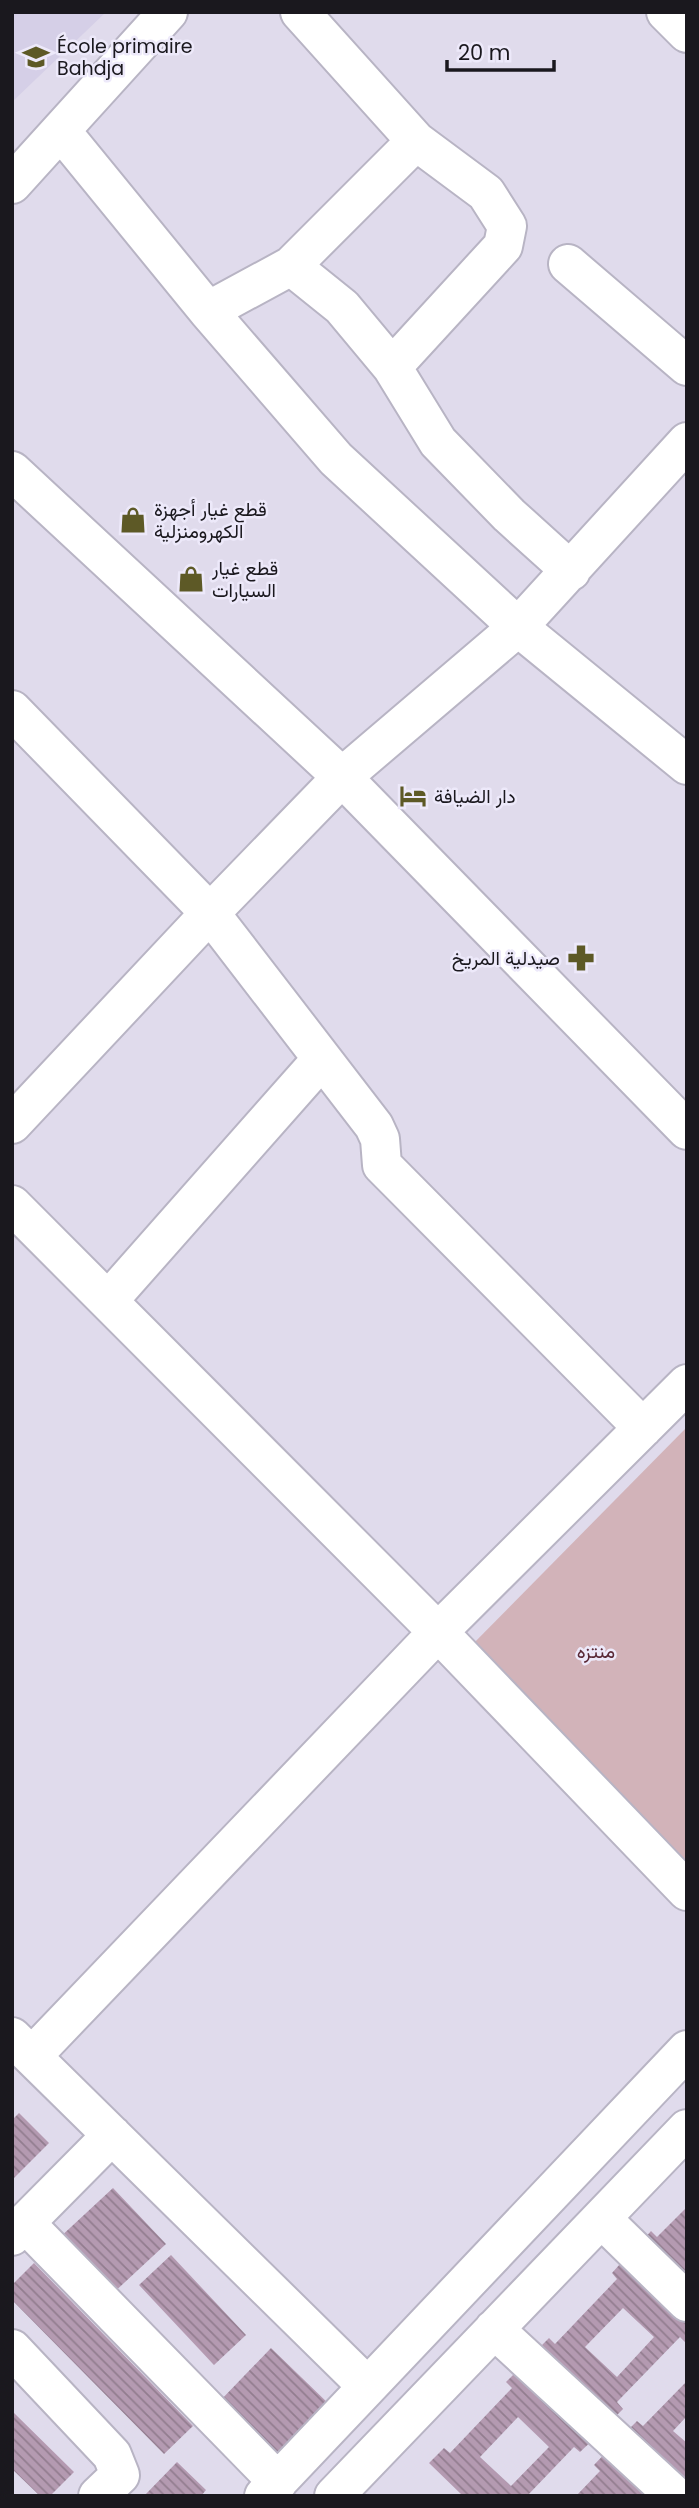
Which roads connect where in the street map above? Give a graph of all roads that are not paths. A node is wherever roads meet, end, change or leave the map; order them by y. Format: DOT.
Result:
graph roads {
  1 [pos="168,12"];
  2 [pos="300,12"];
  3 [pos="666,12"];
  4 [pos="687,33"];
  5 [pos="61,131"];
  6 [pos="416,141"];
  7 [pos="12,184"];
  8 [pos="568,264"];
  9 [pos="292,266"];
  10 [pos="208,311"];
  11 [pos="687,366"];
  12 [pos="393,368"];
  13 [pos="687,442"];
  14 [pos="12,471"];
  15 [pos="571,571"];
  16 [pos="518,627"];
  17 [pos="12,710"];
  18 [pos="685,761"];
  19 [pos="342,777"];
  20 [pos="210,913"];
  21 [pos="321,1060"];
  22 [pos="12,1124"];
  23 [pos="687,1130"];
  24 [pos="12,1205"];
  25 [pos="108,1301"];
  26 [pos="687,1384"];
  27 [pos="643,1428"];
  28 [pos="438,1632"];
  29 [pos="687,1891"];
  30 [pos="22,2047"];
  31 [pos="687,2050"];
  32 [pos="687,2129"];
  33 [pos="112,2135"];
  34 [pos="602,2219"];
  35 [pos="19,2230"];
  36 [pos="687,2302"];
  37 [pos="494,2329"];
  38 [pos="12,2349"];
  39 [pos="368,2386"];
  40 [pos="322,2436"];
  41 [pos="346,2484"];
  42 [pos="271,2489"];
  43 [pos="98,2496"];
  44 [pos="675,2496"];
  1 -- 5 [label="street"];
  2 -- 6 [label="street"];
  3 -- 4 [label="street"];
  5 -- 7 [label="street"];
  5 -- 10 [label="street"];
  6 -- 9 [label="street"];
  6 -- 12 [label="street"];
  8 -- 11 [label="street"];
  9 -- 10 [label="street"];
  9 -- 12 [label="street"];
  10 -- 16 [label="street"];
  12 -- 15 [label="street"];
  13 -- 15 [label="street"];
  14 -- 19 [label="street"];
  15 -- 16 [label="street"];
  16 -- 18 [label="street"];
  16 -- 19 [label="street"];
  17 -- 20 [label="street"];
  19 -- 20 [label="street"];
  19 -- 23 [label="street"];
  20 -- 21 [label="street"];
  20 -- 22 [label="street"];
  21 -- 25 [label="street"];
  21 -- 27 [label="street"];
  24 -- 25 [label="street"];
  25 -- 28 [label="street"];
  26 -- 27 [label="street"];
  27 -- 28 [label="street"];
  28 -- 29 [label="street"];
  28 -- 30 [label="street"];
  30 -- 33 [label="street"];
  31 -- 39 [label="street"];
  32 -- 34 [label="street"];
  33 -- 35 [label="street"];
  33 -- 39 [label="street"];
  34 -- 36 [label="street"];
  34 -- 37 [label="street"];
  35 -- 42 [label="street"];
  37 -- 41 [label="street"];
  37 -- 44 [label="street"];
  38 -- 43 [label="street"];
  39 -- 40 [label="street"];
  40 -- 41 [label="street"];
  40 -- 42 [label="street"];
}
